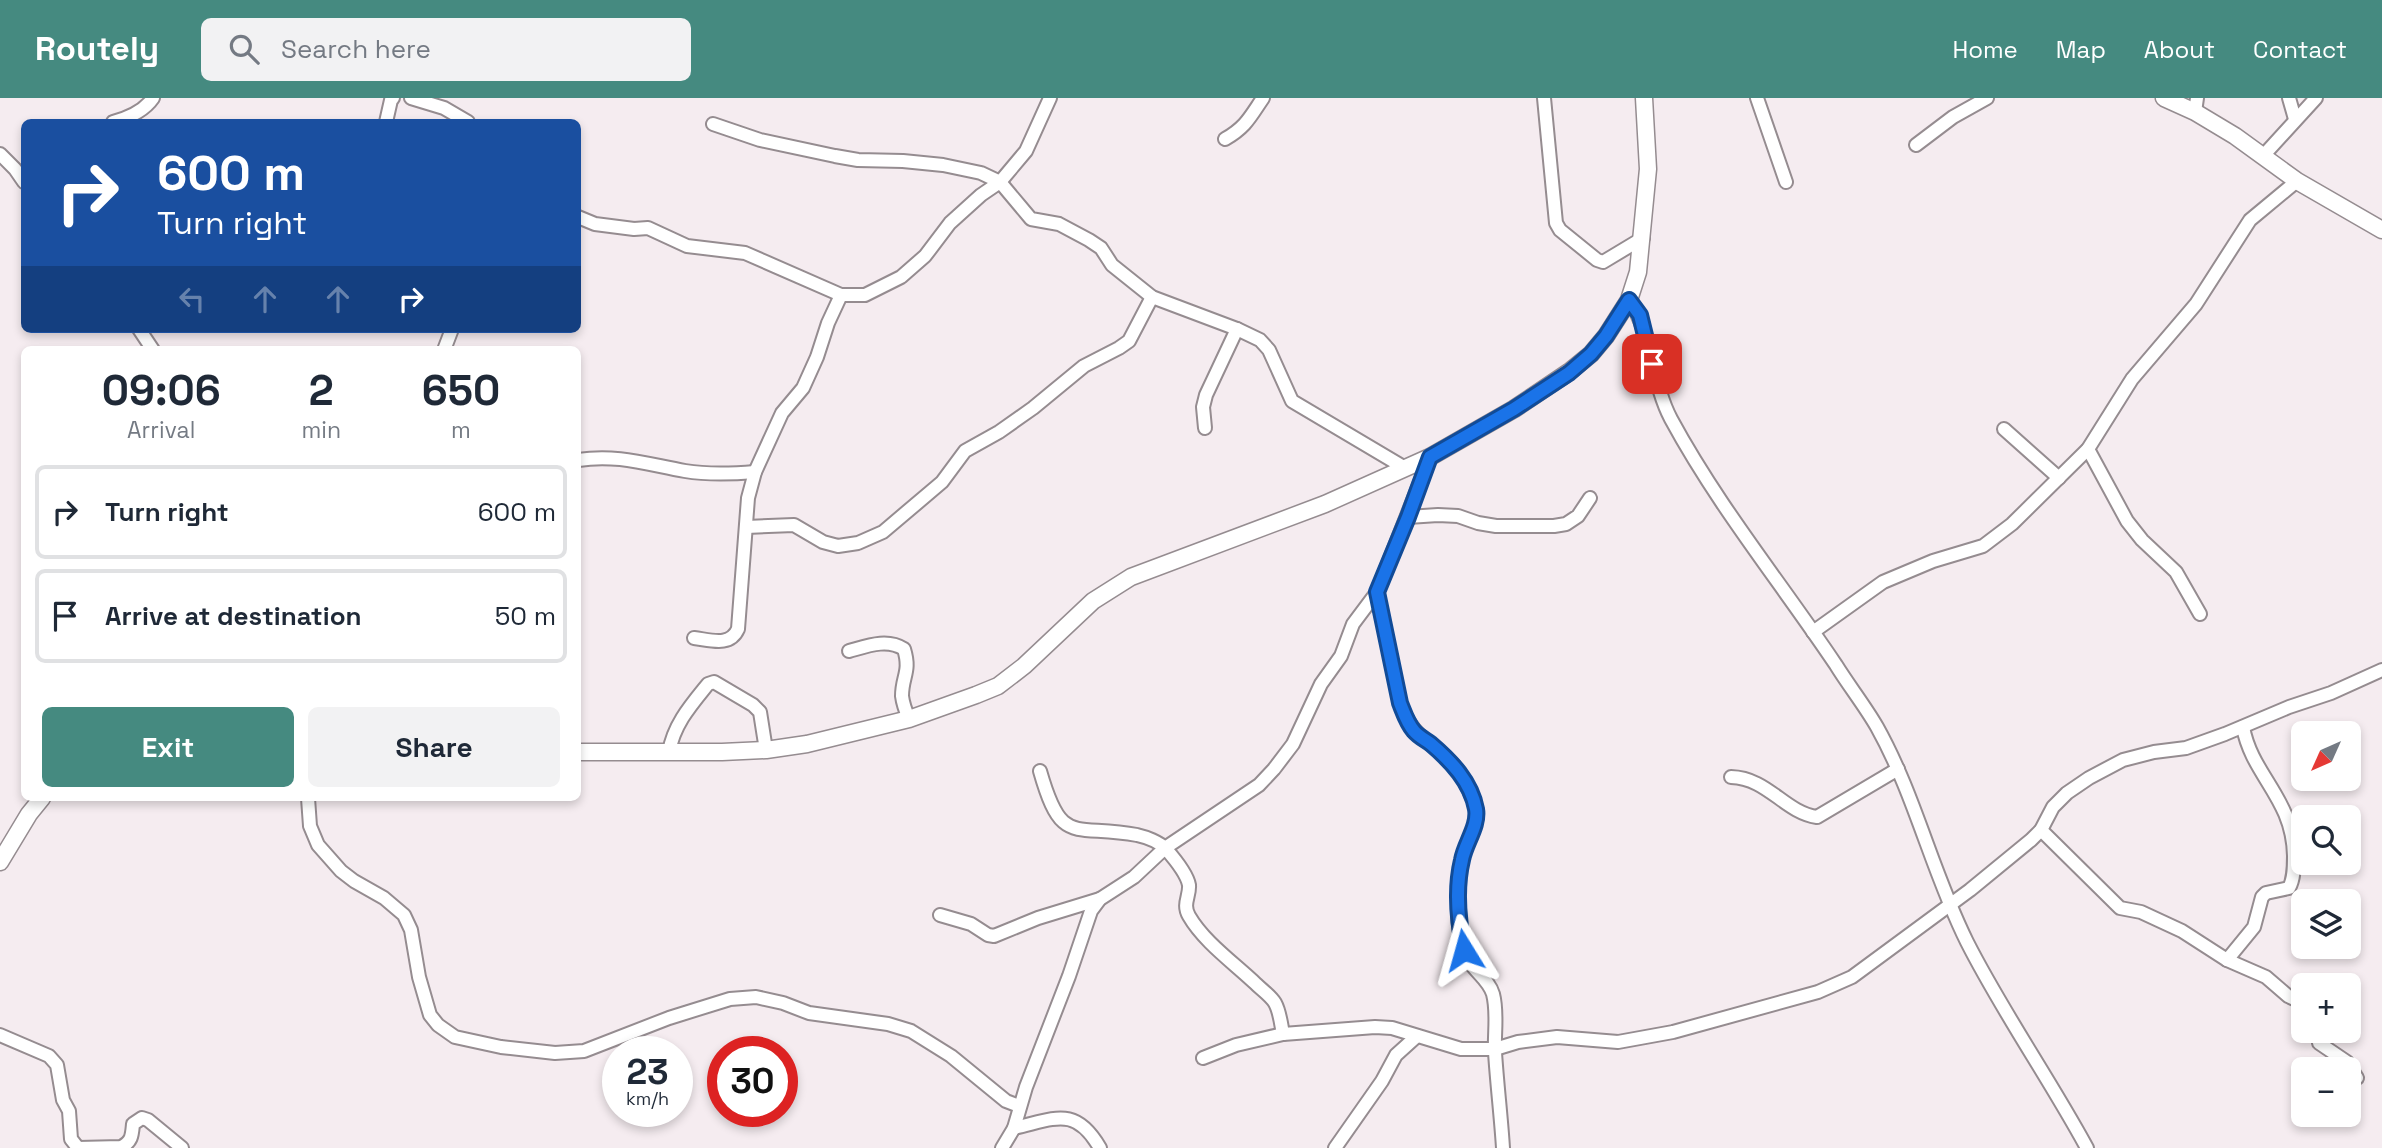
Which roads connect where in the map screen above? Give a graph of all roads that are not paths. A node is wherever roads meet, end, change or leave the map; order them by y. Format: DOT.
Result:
graph roads {
  1 [pos="153,98"];
  2 [pos="393,98"];
  3 [pos="411,98"];
  4 [pos="1050,98"];
  5 [pos="1263,98"];
  6 [pos="1544,98"];
  7 [pos="1644,98"];
  8 [pos="1757,98"];
  9 [pos="1987,98"];
  10 [pos="2164,98"];
  11 [pos="2289,98"];
  12 [pos="2316,98"];
  13 [pos="2196,105"];
  14 [pos="123,119"];
  15 [pos="387,119"];
  16 [pos="463,119"];
  17 [pos="2295,119"];
  18 [pos="713,124"];
  19 [pos="1225,139"];
  20 [pos="1916,145"];
  21 [pos="0,154"];
  22 [pos="2263,156"];
  23 [pos="20,167"];
  24 [pos="1000,181"];
  25 [pos="2297,181"];
  26 [pos="1786,182"];
  27 [pos="581,218"];
  28 [pos="2382,230"];
  29 [pos="1643,238"];
  30 [pos="841,295"];
  31 [pos="1152,297"];
  32 [pos="1629,300"];
  33 [pos="1237,329"];
  34 [pos="1205,428"];
  35 [pos="2004,429"];
  36 [pos="2088,449"];
  37 [pos="1430,457"];
  38 [pos="581,459"];
  39 [pos="1405,468"];
  40 [pos="755,472"];
  41 [pos="2059,478"];
  42 [pos="1590,498"];
  43 [pos="1408,517"];
  44 [pos="746,527"];
  45 [pos="1377,592"];
  46 [pos="2200,614"];
  47 [pos="1813,632"];
  48 [pos="694,639"];
  49 [pos="849,651"];
  50 [pos="2382,670"];
  51 [pos="909,719"];
  52 [pos="2244,726"];
  53 [pos="766,750"];
  54 [pos="581,752"];
  55 [pos="668,752"];
  56 [pos="1898,769"];
  57 [pos="1040,771"];
  58 [pos="1731,777"];
  59 [pos="40,801"];
  60 [pos="308,801"];
  61 [pos="2041,830"];
  62 [pos="6,841"];
  63 [pos="1165,848"];
  64 [pos="0,863"];
  65 [pos="1100,899"];
  66 [pos="1951,904"];
  67 [pos="940,915"];
  68 [pos="2227,960"];
  69 [pos="2291,997"];
  70 [pos="1283,1034"];
  71 [pos="0,1035"];
  72 [pos="1417,1036"];
  73 [pos="2319,1043"];
  74 [pos="1495,1048"];
  75 [pos="2340,1057"];
  76 [pos="1203,1058"];
  77 [pos="1019,1106"];
  78 [pos="1014,1128"];
  79 [pos="127,1146"];
  80 [pos="182,1148"];
  81 [pos="1002,1148"];
  82 [pos="1100,1148"];
  83 [pos="1335,1148"];
  84 [pos="1503,1148"];
  85 [pos="2087,1148"];
  1 -- 14 [label="street"];
  2 -- 15 [label="street"];
  3 -- 16 [label="street"];
  4 -- 24 [label="street"];
  5 -- 19 [label="street"];
  6 -- 29 [label="street"];
  7 -- 29 [label="main road"];
  8 -- 26 [label="street"];
  9 -- 20 [label="street"];
  10 -- 13 [label="main road"];
  11 -- 17 [label="street"];
  12 -- 17 [label="street"];
  13 -- 22 [label="main road"];
  17 -- 22 [label="street"];
  18 -- 24 [label="street"];
  21 -- 23 [label="street"];
  22 -- 25 [label="main road"];
  24 -- 30 [label="street"];
  24 -- 31 [label="street"];
  25 -- 28 [label="main road"];
  25 -- 36 [label="street"];
  27 -- 30 [label="street"];
  29 -- 32 [label="main road"];
  30 -- 40 [label="street"];
  31 -- 33 [label="street"];
  31 -- 44 [label="street"];
  32 -- 37 [label="main road"];
  32 -- 47 [label="street"];
  33 -- 34 [label="street"];
  33 -- 39 [label="street"];
  35 -- 41 [label="street"];
  36 -- 41 [label="street"];
  36 -- 46 [label="street"];
  37 -- 39 [label="main road"];
  37 -- 43 [label="street"];
  38 -- 40 [label="street"];
  39 -- 51 [label="main road"];
  40 -- 44 [label="street"];
  41 -- 47 [label="street"];
  42 -- 43 [label="street"];
  43 -- 45 [label="street"];
  44 -- 48 [label="street"];
  45 -- 63 [label="street"];
  45 -- 74 [label="street"];
  47 -- 56 [label="street"];
  49 -- 51 [label="street"];
  50 -- 52 [label="street"];
  51 -- 53 [label="main road"];
  52 -- 61 [label="street"];
  52 -- 68 [label="street"];
  53 -- 55 [label="main road"];
  53 -- 55 [label="street"];
  54 -- 55 [label="main road"];
  56 -- 58 [label="street"];
  56 -- 66 [label="street"];
  57 -- 63 [label="street"];
  59 -- 62 [label="main road"];
  60 -- 77 [label="street"];
  61 -- 66 [label="street"];
  61 -- 68 [label="street"];
  62 -- 64 [label="main road"];
  63 -- 65 [label="street"];
  63 -- 70 [label="street"];
  65 -- 67 [label="street"];
  65 -- 77 [label="street"];
  66 -- 74 [label="street"];
  66 -- 85 [label="street"];
  68 -- 69 [label="street"];
  70 -- 72 [label="street"];
  70 -- 76 [label="street"];
  71 -- 79 [label="street"];
  72 -- 74 [label="street"];
  72 -- 83 [label="street"];
  73 -- 75 [label="street"];
  74 -- 84 [label="street"];
  77 -- 78 [label="street"];
  78 -- 81 [label="street"];
  78 -- 82 [label="street"];
  79 -- 80 [label="street"];
}
